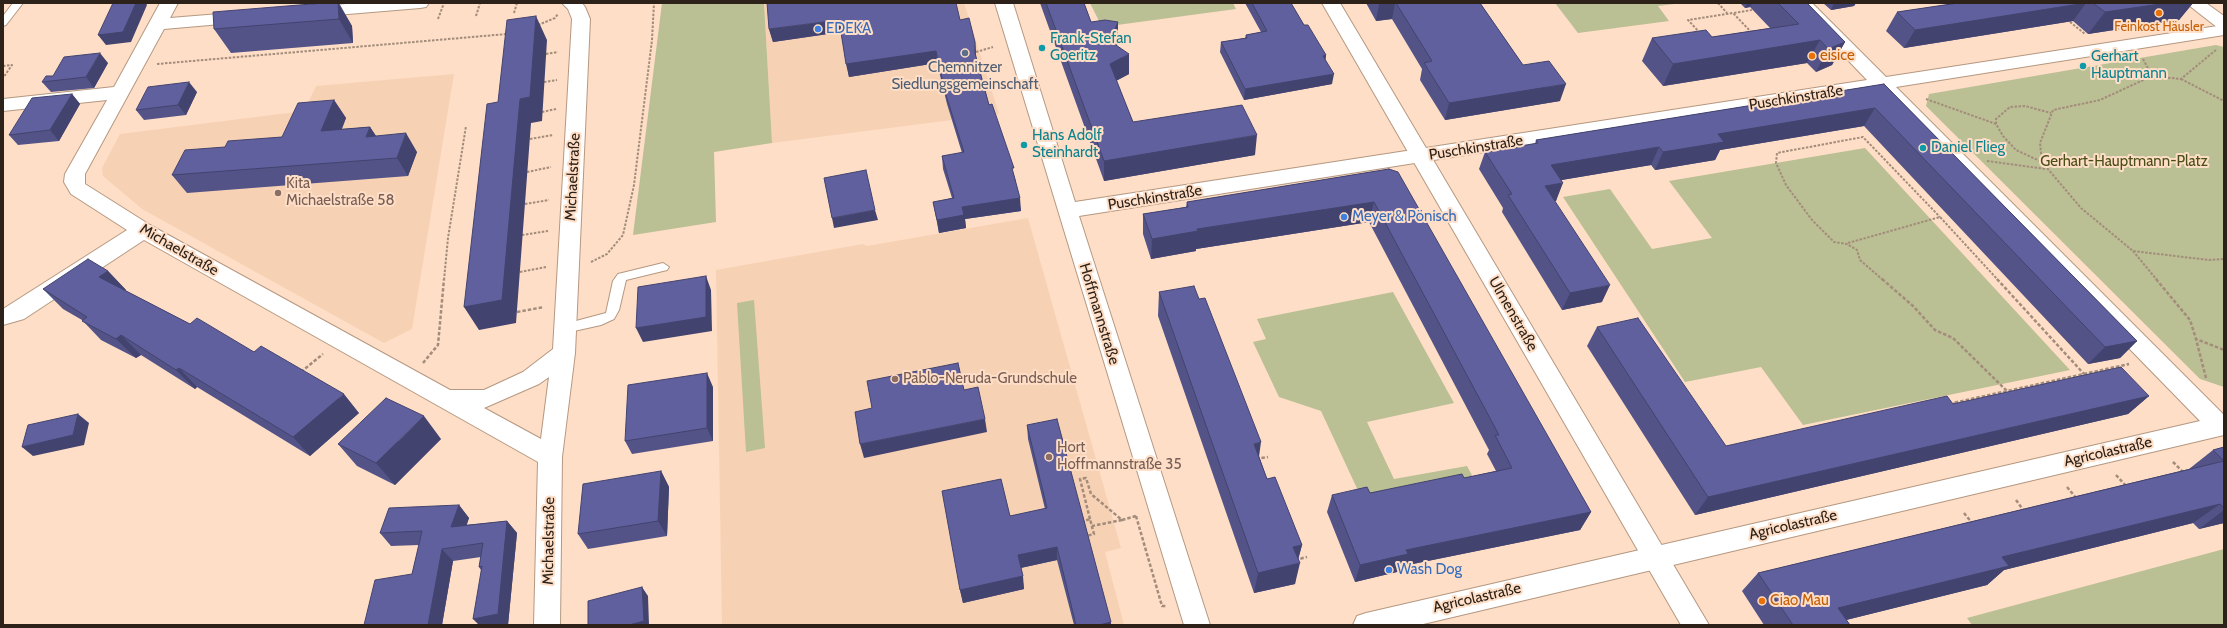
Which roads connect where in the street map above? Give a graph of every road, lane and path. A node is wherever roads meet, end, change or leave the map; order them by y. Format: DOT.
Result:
graph roads {
  1 [pos="18,3"];
  2 [pos="169,3"];
  3 [pos="420,3"];
  4 [pos="444,3"];
  5 [pos="480,3"];
  6 [pos="517,3"];
  7 [pos="654,3"];
  8 [pos="1004,3"];
  9 [pos="1331,3"];
  10 [pos="1718,3"];
  11 [pos="1802,3"];
  12 [pos="2195,3"];
  13 [pos="565,8"];
  14 [pos="1752,10"];
  15 [pos="293,13"];
  16 [pos="514,13"];
  17 [pos="1733,13"];
  18 [pos="1728,14"];
  19 [pos="262,16"];
  20 [pos="476,16"];
  21 [pos="438,19"];
  22 [pos="2070,22"];
  23 [pos="3,23"];
  24 [pos="159,24"];
  25 [pos="2224,24"];
  26 [pos="535,26"];
  27 [pos="2224,30"];
  28 [pos="514,33"];
  29 [pos="1753,34"];
  30 [pos="1702,36"];
  31 [pos="2088,37"];
  32 [pos="993,47"];
  33 [pos="2218,49"];
  34 [pos="976,52"];
  35 [pos="2141,55"];
  36 [pos="136,65"];
  37 [pos="3,66"];
  38 [pos="2152,76"];
  39 [pos="3,78"];
  40 [pos="2181,79"];
  41 [pos="1884,84"];
  42 [pos="121,92"];
  43 [pos="1922,98"];
  44 [pos="2224,101"];
  45 [pos="3,105"];
  46 [pos="2051,113"];
  47 [pos="1996,124"];
  48 [pos="466,126"];
  49 [pos="1955,156"];
  50 [pos="1422,157"];
  51 [pos="2042,162"];
  52 [pos="2046,170"];
  53 [pos="1067,211"];
  54 [pos="1940,217"];
  55 [pos="143,230"];
  56 [pos="1847,244"];
  57 [pos="2133,251"];
  58 [pos="2224,259"];
  59 [pos="569,264"];
  60 [pos="663,267"];
  61 [pos="3,317"];
  62 [pos="565,328"];
  63 [pos="2196,339"];
  64 [pos="339,341"];
  65 [pos="2223,350"];
  66 [pos="564,353"];
  67 [pos="2155,359"];
  68 [pos="300,373"];
  69 [pos="2084,374"];
  70 [pos="409,380"];
  71 [pos="2060,380"];
  72 [pos="2206,382"];
  73 [pos="2064,384"];
  74 [pos="2007,391"];
  75 [pos="445,400"];
  76 [pos="2015,400"];
  77 [pos="1957,407"];
  78 [pos="2222,425"];
  79 [pos="550,457"];
  80 [pos="1268,457"];
  81 [pos="1256,460"];
  82 [pos="2173,462"];
  83 [pos="2116,475"];
  84 [pos="2187,477"];
  85 [pos="2066,487"];
  86 [pos="2130,491"];
  87 [pos="2016,500"];
  88 [pos="2080,503"];
  89 [pos="1964,513"];
  90 [pos="2028,516"];
  91 [pos="1090,520"];
  92 [pos="1081,522"];
  93 [pos="1092,526"];
  94 [pos="1976,528"];
  95 [pos="1085,536"];
  96 [pos="1654,556"];
  97 [pos="1307,557"];
  98 [pos="1294,560"];
  99 [pos="547,625"];
  100 [pos="1197,625"];
  101 [pos="1366,625"];
  102 [pos="1696,625"];
  1 -- 23 [label="lane"];
  2 -- 24 [label="street, Michaelstraße"];
  3 -- 15 [label="street"];
  4 -- 21 [label="path"];
  5 -- 20 [label="path"];
  6 -- 16 [label="path"];
  7 -- 59 [label="path"];
  8 -- 53 [label="street, Hoffmannstraße"];
  9 -- 50 [label="street, Ulmenstraße"];
  10 -- 18 [label="path"];
  11 -- 41 [label="street"];
  12 -- 25 [label="street"];
  13 -- 26 [label="path"];
  13 -- 59 [label="street, Michaelstraße"];
  14 -- 17 [label="path"];
  17 -- 18 [label="path"];
  17 -- 29 [label="path"];
  18 -- 30 [label="path"];
  19 -- 24 [label="street"];
  22 -- 31 [label="path"];
  24 -- 36 [label="street, Michaelstraße"];
  27 -- 41 [label="street"];
  28 -- 36 [label="path"];
  32 -- 34 [label="path"];
  33 -- 40 [label="path"];
  35 -- 38 [label="path"];
  36 -- 42 [label="street, Michaelstraße"];
  37 -- 39 [label="path"];
  38 -- 40 [label="path"];
  38 -- 46 [label="path"];
  40 -- 44 [label="path"];
  41 -- 49 [label="street"];
  41 -- 50 [label="street, Puschkinstraße"];
  42 -- 45 [label="street"];
  42 -- 55 [label="street, Michaelstraße"];
  43 -- 47 [label="path"];
  46 -- 47 [label="path"];
  46 -- 51 [label="path"];
  47 -- 51 [label="path"];
  48 -- 70 [label="path"];
  49 -- 52 [label="path"];
  49 -- 67 [label="street"];
  50 -- 53 [label="street, Puschkinstraße"];
  50 -- 96 [label="street, Ulmenstraße"];
  51 -- 52 [label="path"];
  52 -- 57 [label="path"];
  53 -- 100 [label="street, Hoffmannstraße"];
  54 -- 56 [label="path"];
  54 -- 56 [label="path"];
  54 -- 69 [label="path"];
  55 -- 61 [label="street"];
  55 -- 64 [label="street, Michaelstraße"];
  56 -- 74 [label="path"];
  57 -- 58 [label="path"];
  57 -- 63 [label="path"];
  59 -- 62 [label="street, Michaelstraße"];
  60 -- 62 [label="lane"];
  62 -- 66 [label="street, Michaelstraße"];
  63 -- 65 [label="path"];
  63 -- 72 [label="path"];
  64 -- 68 [label="path"];
  64 -- 70 [label="street, Michaelstraße"];
  66 -- 75 [label="street"];
  66 -- 79 [label="street, Michaelstraße"];
  67 -- 69 [label="path"];
  67 -- 78 [label="street"];
  69 -- 71 [label="path"];
  70 -- 75 [label="street, Michaelstraße"];
  71 -- 73 [label="path"];
  71 -- 74 [label="path"];
  74 -- 76 [label="path"];
  74 -- 77 [label="path"];
  75 -- 79 [label="street, Michaelstraße"];
  78 -- 96 [label="street, Agricolastraße"];
  79 -- 99 [label="street, Michaelstraße"];
  80 -- 81 [label="path"];
  82 -- 84 [label="path"];
  83 -- 86 [label="path"];
  85 -- 88 [label="path"];
  87 -- 90 [label="path"];
  89 -- 94 [label="path"];
  91 -- 92 [label="path"];
  91 -- 93 [label="path"];
  91 -- 93 [label="path"];
  93 -- 95 [label="path"];
  96 -- 101 [label="street, Agricolastraße"];
  96 -- 102 [label="street, Ulmenstraße"];
  97 -- 98 [label="path"];
}
